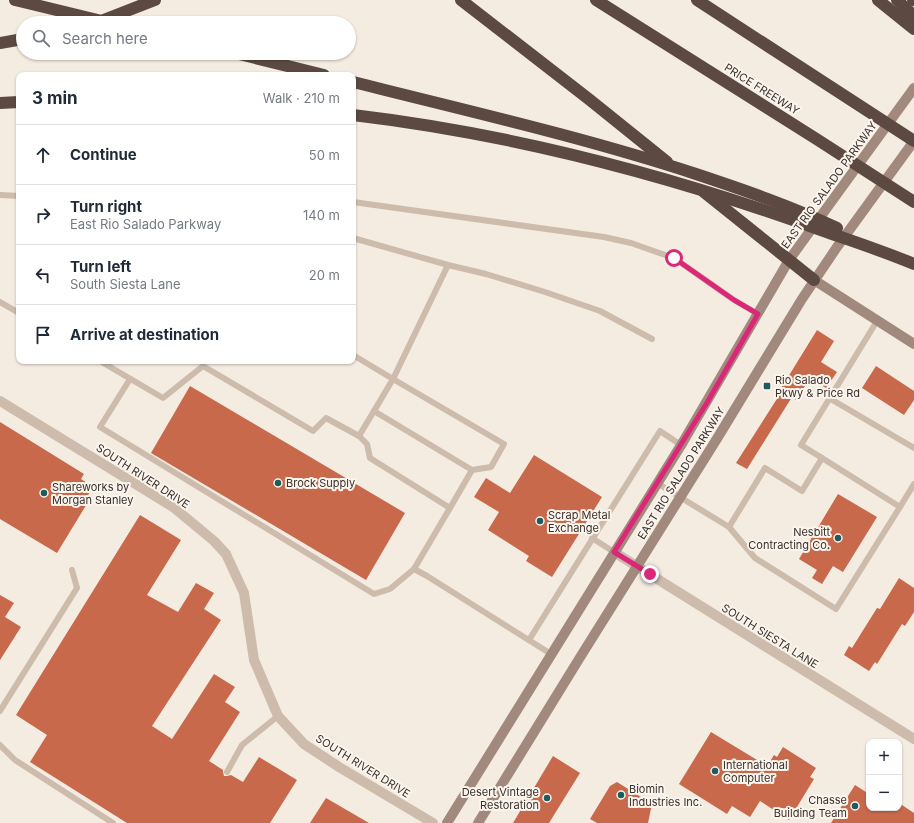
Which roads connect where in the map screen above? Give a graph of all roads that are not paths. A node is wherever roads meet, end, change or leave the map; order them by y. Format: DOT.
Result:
graph roads {
  1 [pos="15,0"];
  2 [pos="155,0"];
  3 [pos="461,0"];
  4 [pos="596,0"];
  5 [pos="697,0"];
  6 [pos="878,0"];
  7 [pos="897,0"];
  8 [pos="81,16"];
  9 [pos="114,16"];
  10 [pos="914,16"];
  11 [pos="914,29"];
  12 [pos="16,40"];
  13 [pos="0,43"];
  14 [pos="263,60"];
  15 [pos="312,72"];
  16 [pos="356,83"];
  17 [pos="914,88"];
  18 [pos="0,102"];
  19 [pos="16,102"];
  20 [pos="356,115"];
  21 [pos="914,141"];
  22 [pos="0,195"];
  23 [pos="16,196"];
  24 [pos="356,202"];
  25 [pos="914,202"];
  26 [pos="356,239"];
  27 [pos="900,258"];
  28 [pos="789,260"];
  29 [pos="914,264"];
  30 [pos="448,265"];
  31 [pos="814,280"];
  32 [pos="0,302"];
  33 [pos="16,311"];
  34 [pos="758,314"];
  35 [pos="877,321"];
  36 [pos="652,339"];
  37 [pos="914,344"];
  38 [pos="356,357"];
  39 [pos="105,364"];
  40 [pos="130,379"];
  41 [pos="393,379"];
  42 [pos="829,398"];
  43 [pos="0,401"];
  44 [pos="374,412"];
  45 [pos="359,436"];
  46 [pos="681,445"];
  47 [pos="914,448"];
  48 [pos="822,458"];
  49 [pos="472,470"];
  50 [pos="657,483"];
  51 [pos="914,484"];
  52 [pos="680,497"];
  53 [pos="900,507"];
  54 [pos="450,508"];
  55 [pos="729,527"];
  56 [pos="592,538"];
  57 [pos="614,552"];
  58 [pos="637,566"];
  59 [pos="414,569"];
  60 [pos="72,570"];
  61 [pos="529,640"];
  62 [pos="551,654"];
  63 [pos="0,710"];
  64 [pos="278,716"];
  65 [pos="914,740"];
  66 [pos="0,745"];
  67 [pos="227,772"];
  68 [pos="113,823"];
  69 [pos="433,823"];
  70 [pos="447,823"];
  71 [pos="478,823"];
  1 -- 8 [label="highway"];
  2 -- 9 [label="highway"];
  3 -- 28 [label="highway"];
  4 -- 25 [label="highway, PRICE FREEWAY"];
  5 -- 21 [label="highway"];
  6 -- 11 [label="highway"];
  7 -- 10 [label="highway"];
  12 -- 13 [label="highway"];
  14 -- 15 [label="highway"];
  16 -- 27 [label="highway"];
  17 -- 28 [label="main road, EAST RIO SALADO PARKWAY"];
  18 -- 19 [label="highway"];
  20 -- 27 [label="highway"];
  21 -- 31 [label="main road, EAST RIO SALADO PARKWAY"];
  22 -- 23 [label="lane"];
  24 -- 34 [label="lane"];
  26 -- 30 [label="lane"];
  27 -- 29 [label="highway"];
  28 -- 31 [label="highway"];
  28 -- 34 [label="main road, EAST RIO SALADO PARKWAY"];
  30 -- 36 [label="lane"];
  30 -- 41 [label="lane"];
  31 -- 35 [label="main road"];
  31 -- 52 [label="main road, EAST RIO SALADO PARKWAY"];
  32 -- 33 [label="lane"];
  34 -- 46 [label="main road, EAST RIO SALADO PARKWAY"];
  35 -- 37 [label="main road"];
  35 -- 42 [label="lane"];
  38 -- 41 [label="lane"];
  39 -- 40 [label="lane"];
  40 -- 45 [label="lane"];
  40 -- 59 [label="lane"];
  41 -- 44 [label="lane"];
  41 -- 49 [label="lane"];
  42 -- 47 [label="lane"];
  42 -- 48 [label="lane"];
  43 -- 64 [label="street, SOUTH RIVER DRIVE"];
  44 -- 45 [label="lane"];
  44 -- 49 [label="lane"];
  45 -- 54 [label="lane"];
  46 -- 50 [label="main road, EAST RIO SALADO PARKWAY"];
  46 -- 56 [label="lane"];
  48 -- 53 [label="lane"];
  48 -- 55 [label="lane"];
  49 -- 54 [label="lane"];
  50 -- 52 [label="lane"];
  50 -- 57 [label="main road, EAST RIO SALADO PARKWAY"];
  51 -- 53 [label="lane"];
  52 -- 55 [label="lane"];
  52 -- 58 [label="main road, EAST RIO SALADO PARKWAY"];
  53 -- 55 [label="lane"];
  54 -- 59 [label="lane"];
  56 -- 57 [label="lane"];
  56 -- 61 [label="lane"];
  57 -- 58 [label="street, SOUTH SIESTA LANE"];
  57 -- 62 [label="main road, EAST RIO SALADO PARKWAY"];
  58 -- 65 [label="street, SOUTH SIESTA LANE"];
  58 -- 71 [label="main road, EAST RIO SALADO PARKWAY"];
  59 -- 61 [label="lane"];
  60 -- 63 [label="lane"];
  61 -- 62 [label="lane"];
  62 -- 70 [label="main road, EAST RIO SALADO PARKWAY"];
  64 -- 67 [label="lane"];
  64 -- 69 [label="street, SOUTH RIVER DRIVE"];
  66 -- 68 [label="lane"];
}
